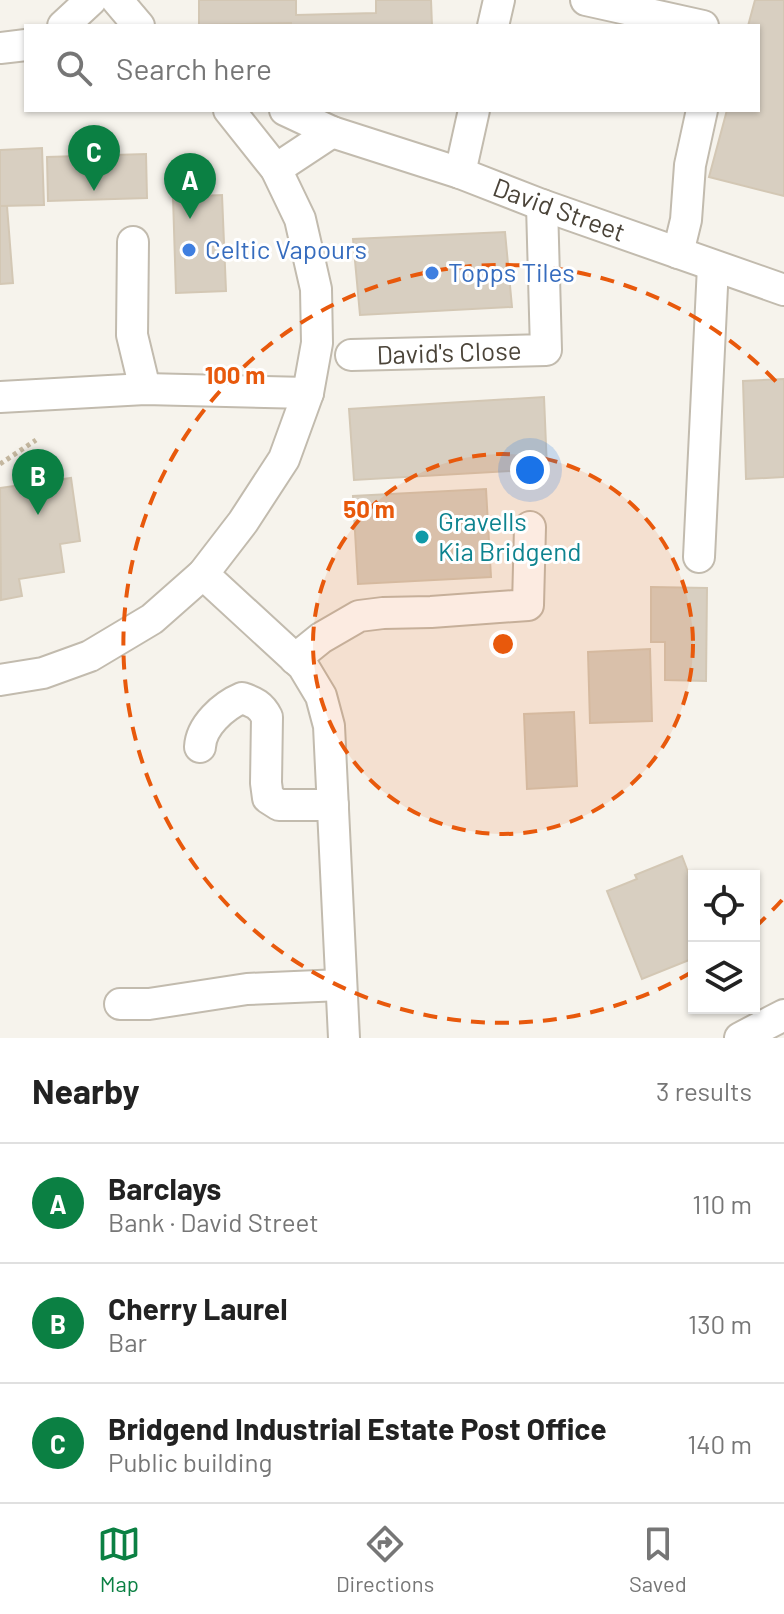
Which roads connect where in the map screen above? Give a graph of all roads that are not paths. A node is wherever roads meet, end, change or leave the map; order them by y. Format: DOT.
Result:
graph roads {
  1 [pos="91,0"];
  2 [pos="117,0"];
  3 [pos="499,0"];
  4 [pos="586,0"];
  5 [pos="65,24"];
  6 [pos="137,24"];
  7 [pos="493,24"];
  8 [pos="694,24"];
  9 [pos="24,45"];
  10 [pos="0,48"];
  11 [pos="231,112"];
  12 [pos="289,112"];
  13 [pos="474,112"];
  14 [pos="702,112"];
  15 [pos="332,132"];
  16 [pos="276,169"];
  17 [pos="460,173"];
  18 [pos="542,205"];
  19 [pos="133,242"];
  20 [pos="678,253"];
  21 [pos="713,266"];
  22 [pos="784,290"];
  23 [pos="351,355"];
  24 [pos="145,389"];
  25 [pos="308,393"];
  26 [pos="0,397"];
  27 [pos="530,527"];
  28 [pos="699,557"];
  29 [pos="203,574"];
  30 [pos="295,659"];
  31 [pos="0,680"];
  32 [pos="200,747"];
  33 [pos="333,805"];
  34 [pos="341,985"];
  35 [pos="120,1004"];
  36 [pos="784,1015"];
  37 [pos="344,1038"];
  38 [pos="740,1038"];
  1 -- 5 [label="street"];
  2 -- 6 [label="street"];
  3 -- 7 [label="street"];
  4 -- 8 [label="street"];
  9 -- 10 [label="street"];
  11 -- 16 [label="street"];
  12 -- 15 [label="street, David Street"];
  13 -- 17 [label="street"];
  14 -- 20 [label="street"];
  15 -- 16 [label="street"];
  15 -- 17 [label="street, David Street"];
  16 -- 25 [label="street"];
  17 -- 18 [label="street, David Street"];
  18 -- 20 [label="street, David Street"];
  18 -- 23 [label="street, David's Close"];
  19 -- 24 [label="street"];
  20 -- 21 [label="street, David Street"];
  21 -- 22 [label="street, David Street"];
  21 -- 28 [label="street"];
  24 -- 25 [label="street"];
  24 -- 26 [label="street"];
  25 -- 29 [label="street"];
  27 -- 30 [label="street"];
  29 -- 30 [label="street"];
  29 -- 31 [label="street"];
  30 -- 33 [label="street"];
  32 -- 33 [label="street"];
  33 -- 34 [label="street"];
  34 -- 35 [label="street"];
  34 -- 37 [label="street"];
  36 -- 38 [label="street"];
}
